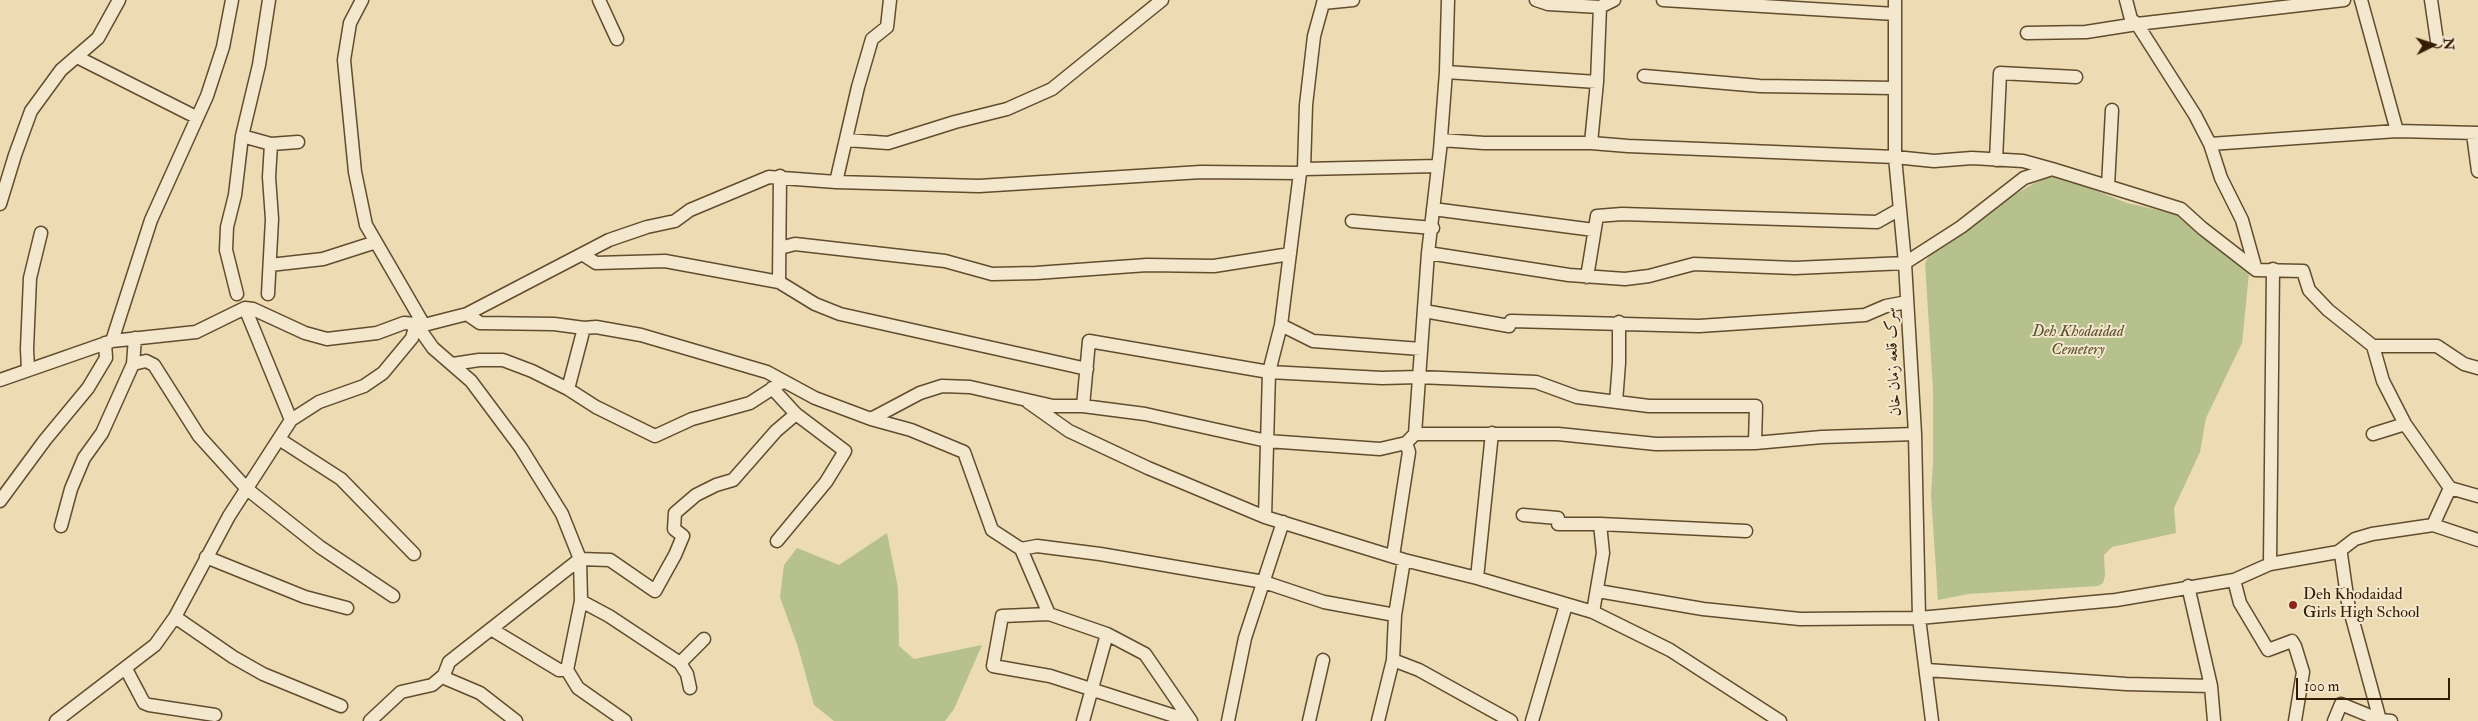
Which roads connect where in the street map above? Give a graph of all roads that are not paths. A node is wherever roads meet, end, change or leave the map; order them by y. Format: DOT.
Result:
graph roads {
  1 [pos="119,0"];
  2 [pos="232,0"];
  3 [pos="269,0"];
  4 [pos="362,0"];
  5 [pos="599,0"];
  6 [pos="890,0"];
  7 [pos="1162,0"];
  8 [pos="1353,0"];
  9 [pos="1448,0"];
  10 [pos="1536,0"];
  11 [pos="1614,0"];
  12 [pos="1663,0"];
  13 [pos="1895,0"];
  14 [pos="2126,0"];
  15 [pos="2344,0"];
  16 [pos="2361,0"];
  17 [pos="2431,0"];
  18 [pos="1323,1"];
  19 [pos="1600,7"];
  20 [pos="1895,14"];
  21 [pos="2137,24"];
  22 [pos="2027,33"];
  23 [pos="617,39"];
  24 [pos="2437,41"];
  25 [pos="76,57"];
  26 [pos="1446,72"];
  27 [pos="1644,76"];
  28 [pos="2076,77"];
  29 [pos="1597,82"];
  30 [pos="1894,88"];
  31 [pos="2112,110"];
  32 [pos="196,117"];
  33 [pos="2397,131"];
  34 [pos="2476,133"];
  35 [pos="242,136"];
  36 [pos="847,140"];
  37 [pos="1441,140"];
  38 [pos="298,142"];
  39 [pos="1591,142"];
  40 [pos="271,144"];
  41 [pos="2210,144"];
  42 [pos="1895,157"];
  43 [pos="1996,160"];
  44 [pos="1438,166"];
  45 [pos="2052,169"];
  46 [pos="1302,171"];
  47 [pos="2478,171"];
  48 [pos="780,176"];
  49 [pos="836,182"];
  50 [pos="2108,186"];
  51 [pos="0,204"];
  52 [pos="1433,209"];
  53 [pos="1900,209"];
  54 [pos="1352,221"];
  55 [pos="1432,228"];
  56 [pos="1594,230"];
  57 [pos="41,233"];
  58 [pos="376,242"];
  59 [pos="780,248"];
  60 [pos="1428,253"];
  61 [pos="582,254"];
  62 [pos="1290,254"];
  63 [pos="1905,263"];
  64 [pos="270,266"];
  65 [pos="2273,269"];
  66 [pos="2256,270"];
  67 [pos="1587,277"];
  68 [pos="779,282"];
  69 [pos="237,294"];
  70 [pos="268,294"];
  71 [pos="1907,302"];
  72 [pos="245,308"];
  73 [pos="1424,311"];
  74 [pos="467,314"];
  75 [pos="1619,322"];
  76 [pos="420,324"];
  77 [pos="1281,325"];
  78 [pos="584,328"];
  79 [pos="135,338"];
  80 [pos="109,342"];
  81 [pos="2373,346"];
  82 [pos="1421,349"];
  83 [pos="133,364"];
  84 [pos="453,364"];
  85 [pos="2478,368"];
  86 [pos="1087,369"];
  87 [pos="28,370"];
  88 [pos="1269,372"];
  89 [pos="1418,377"];
  90 [pos="0,380"];
  91 [pos="784,381"];
  92 [pos="772,388"];
  93 [pos="568,389"];
  94 [pos="1019,397"];
  95 [pos="1616,402"];
  96 [pos="1083,406"];
  97 [pos="796,414"];
  98 [pos="871,419"];
  99 [pos="291,420"];
  100 [pos="2404,424"];
  101 [pos="1492,434"];
  102 [pos="1915,434"];
  103 [pos="2374,434"];
  104 [pos="279,438"];
  105 [pos="1410,438"];
  106 [pos="1267,441"];
  107 [pos="1755,443"];
  108 [pos="2450,488"];
  109 [pos="247,489"];
  110 [pos="2478,496"];
  111 [pos="0,501"];
  112 [pos="1523,515"];
  113 [pos="1265,517"];
  114 [pos="1283,522"];
  115 [pos="1600,524"];
  116 [pos="2433,525"];
  117 [pos="61,526"];
  118 [pos="1746,531"];
  119 [pos="2478,540"];
  120 [pos="777,541"];
  121 [pos="1021,550"];
  122 [pos="2338,552"];
  123 [pos="414,554"];
  124 [pos="206,557"];
  125 [pos="1399,558"];
  126 [pos="580,560"];
  127 [pos="2270,564"];
  128 [pos="1477,578"];
  129 [pos="2234,580"];
  130 [pos="1264,582"];
  131 [pos="2188,586"];
  132 [pos="1598,591"];
  133 [pos="393,596"];
  134 [pos="581,601"];
  135 [pos="1566,604"];
  136 [pos="347,608"];
  137 [pos="1593,612"];
  138 [pos="1048,614"];
  139 [pos="1395,615"];
  140 [pos="175,617"];
  141 [pos="1919,618"];
  142 [pos="491,629"];
  143 [pos="1107,634"];
  144 [pos="704,639"];
  145 [pos="1323,660"];
  146 [pos="1393,660"];
  147 [pos="680,663"];
  148 [pos="126,669"];
  149 [pos="567,670"];
  150 [pos="1927,670"];
  151 [pos="444,675"];
  152 [pos="2211,686"];
  153 [pos="690,688"];
  154 [pos="1092,690"];
  155 [pos="341,706"];
  156 [pos="215,715"];
  157 [pos="2385,720"];
  158 [pos="56,721"];
  159 [pos="370,721"];
  160 [pos="516,721"];
  161 [pos="625,721"];
  162 [pos="1083,721"];
  163 [pos="1191,721"];
  164 [pos="1228,721"];
  165 [pos="1309,721"];
  166 [pos="1378,721"];
  167 [pos="1511,721"];
  168 [pos="1532,721"];
  169 [pos="1780,721"];
  170 [pos="1932,721"];
  171 [pos="2214,721"];
  172 [pos="2295,721"];
  173 [pos="2334,721"];
  1 -- 25 [label="street"];
  2 -- 32 [label="street"];
  3 -- 35 [label="street"];
  4 -- 58 [label="street"];
  5 -- 23 [label="street"];
  6 -- 36 [label="street"];
  7 -- 36 [label="street"];
  8 -- 18 [label="street"];
  9 -- 26 [label="street"];
  10 -- 19 [label="street"];
  11 -- 19 [label="street"];
  12 -- 20 [label="street"];
  13 -- 20 [label="street, سرک قلعه زمان خان"];
  14 -- 21 [label="street"];
  15 -- 21 [label="street"];
  16 -- 33 [label="street"];
  17 -- 24 [label="street"];
  18 -- 46 [label="street"];
  19 -- 29 [label="street"];
  20 -- 30 [label="street, سرک قلعه زمان خان"];
  21 -- 22 [label="street"];
  21 -- 41 [label="street"];
  25 -- 32 [label="street"];
  25 -- 51 [label="street"];
  26 -- 29 [label="street"];
  26 -- 37 [label="street"];
  27 -- 30 [label="street"];
  28 -- 43 [label="street"];
  29 -- 39 [label="street"];
  30 -- 42 [label="street, سرک قلعه زمان خان"];
  31 -- 50 [label="street"];
  32 -- 80 [label="street"];
  33 -- 34 [label="street"];
  33 -- 41 [label="street"];
  34 -- 47 [label="street"];
  35 -- 40 [label="street"];
  35 -- 69 [label="street"];
  36 -- 49 [label="street"];
  37 -- 39 [label="street"];
  37 -- 44 [label="street"];
  38 -- 40 [label="street"];
  39 -- 42 [label="street"];
  40 -- 64 [label="street"];
  41 -- 66 [label="street"];
  42 -- 43 [label="street"];
  42 -- 53 [label="street, سرک قلعه زمان خان"];
  43 -- 45 [label="street"];
  44 -- 46 [label="street"];
  44 -- 52 [label="street"];
  45 -- 50 [label="street"];
  45 -- 63 [label="street"];
  46 -- 49 [label="street"];
  46 -- 62 [label="street"];
  48 -- 49 [label="street"];
  48 -- 59 [label="street"];
  48 -- 61 [label="street"];
  50 -- 66 [label="street"];
  52 -- 55 [label="street"];
  52 -- 56 [label="street"];
  53 -- 56 [label="street"];
  53 -- 63 [label="street, سرک قلعه زمان خان"];
  54 -- 55 [label="street"];
  55 -- 60 [label="street"];
  56 -- 67 [label="street"];
  57 -- 87 [label="street"];
  58 -- 64 [label="street"];
  58 -- 76 [label="street"];
  59 -- 62 [label="street"];
  59 -- 68 [label="street"];
  60 -- 67 [label="street"];
  60 -- 73 [label="street"];
  61 -- 68 [label="street"];
  61 -- 74 [label="street"];
  62 -- 77 [label="street"];
  63 -- 67 [label="street"];
  63 -- 71 [label="street, سرک قلعه زمان خان"];
  64 -- 70 [label="street"];
  65 -- 66 [label="street"];
  65 -- 81 [label="street"];
  65 -- 127 [label="street"];
  68 -- 86 [label="street"];
  71 -- 75 [label="street"];
  71 -- 102 [label="street, سرک قلعه زمان خان"];
  72 -- 76 [label="street"];
  72 -- 79 [label="street"];
  72 -- 99 [label="street"];
  73 -- 75 [label="street"];
  73 -- 82 [label="street"];
  74 -- 76 [label="street"];
  74 -- 78 [label="street"];
  75 -- 95 [label="street"];
  76 -- 84 [label="street"];
  76 -- 99 [label="street"];
  77 -- 82 [label="street"];
  77 -- 88 [label="street"];
  78 -- 91 [label="street"];
  78 -- 93 [label="street"];
  79 -- 80 [label="street"];
  79 -- 83 [label="street"];
  80 -- 87 [label="street"];
  80 -- 111 [label="street"];
  81 -- 85 [label="street"];
  81 -- 100 [label="street"];
  82 -- 89 [label="street"];
  83 -- 109 [label="street"];
  83 -- 117 [label="street"];
  84 -- 93 [label="street"];
  84 -- 126 [label="street"];
  86 -- 88 [label="street"];
  86 -- 96 [label="street"];
  87 -- 90 [label="street"];
  88 -- 89 [label="street"];
  88 -- 106 [label="street"];
  89 -- 95 [label="street"];
  89 -- 105 [label="street"];
  91 -- 92 [label="street"];
  91 -- 98 [label="street"];
  92 -- 93 [label="street"];
  92 -- 97 [label="street"];
  94 -- 96 [label="street"];
  94 -- 98 [label="street"];
  94 -- 113 [label="street"];
  95 -- 107 [label="street"];
  96 -- 106 [label="street"];
  97 -- 120 [label="street"];
  97 -- 126 [label="street"];
  98 -- 121 [label="street"];
  99 -- 104 [label="street"];
  100 -- 103 [label="street"];
  100 -- 108 [label="street"];
  101 -- 105 [label="street"];
  101 -- 107 [label="street"];
  101 -- 128 [label="street"];
  102 -- 107 [label="street"];
  102 -- 141 [label="street, سرک قلعه زمان خان"];
  104 -- 109 [label="street"];
  104 -- 123 [label="street"];
  105 -- 106 [label="street"];
  105 -- 125 [label="street"];
  106 -- 113 [label="street"];
  108 -- 110 [label="street"];
  108 -- 116 [label="street"];
  109 -- 124 [label="street"];
  109 -- 133 [label="street"];
  112 -- 115 [label="street"];
  113 -- 114 [label="street"];
  114 -- 125 [label="street"];
  114 -- 130 [label="street"];
  115 -- 118 [label="street"];
  115 -- 132 [label="street"];
  116 -- 119 [label="street"];
  116 -- 122 [label="street"];
  121 -- 130 [label="street"];
  121 -- 138 [label="street"];
  122 -- 127 [label="street"];
  122 -- 157 [label="street"];
  124 -- 136 [label="street"];
  124 -- 140 [label="street"];
  125 -- 128 [label="street"];
  125 -- 139 [label="street"];
  126 -- 134 [label="street"];
  126 -- 142 [label="street"];
  127 -- 129 [label="street"];
  128 -- 135 [label="street"];
  129 -- 131 [label="street"];
  129 -- 172 [label="street"];
  130 -- 139 [label="street"];
  130 -- 164 [label="street"];
  131 -- 141 [label="street"];
  131 -- 152 [label="street"];
  132 -- 137 [label="street"];
  132 -- 141 [label="street"];
  134 -- 147 [label="street"];
  134 -- 149 [label="street"];
  135 -- 137 [label="street"];
  135 -- 168 [label="street"];
  137 -- 169 [label="street"];
  138 -- 143 [label="street"];
  138 -- 154 [label="street"];
  139 -- 146 [label="street"];
  140 -- 148 [label="street"];
  140 -- 155 [label="street"];
  141 -- 150 [label="street, سرک قلعه زمان خان"];
  142 -- 149 [label="street"];
  142 -- 151 [label="street"];
  143 -- 154 [label="street"];
  143 -- 163 [label="street"];
  144 -- 147 [label="street"];
  145 -- 165 [label="street"];
  146 -- 166 [label="street"];
  146 -- 167 [label="street"];
  147 -- 153 [label="street"];
  148 -- 156 [label="street"];
  148 -- 158 [label="street"];
  149 -- 161 [label="street"];
  150 -- 152 [label="street"];
  150 -- 170 [label="street, سرک قلعه زمان خان"];
  151 -- 159 [label="street"];
  151 -- 160 [label="street"];
  152 -- 171 [label="street"];
  154 -- 162 [label="street"];
  154 -- 163 [label="street"];
  157 -- 173 [label="street"];
}
